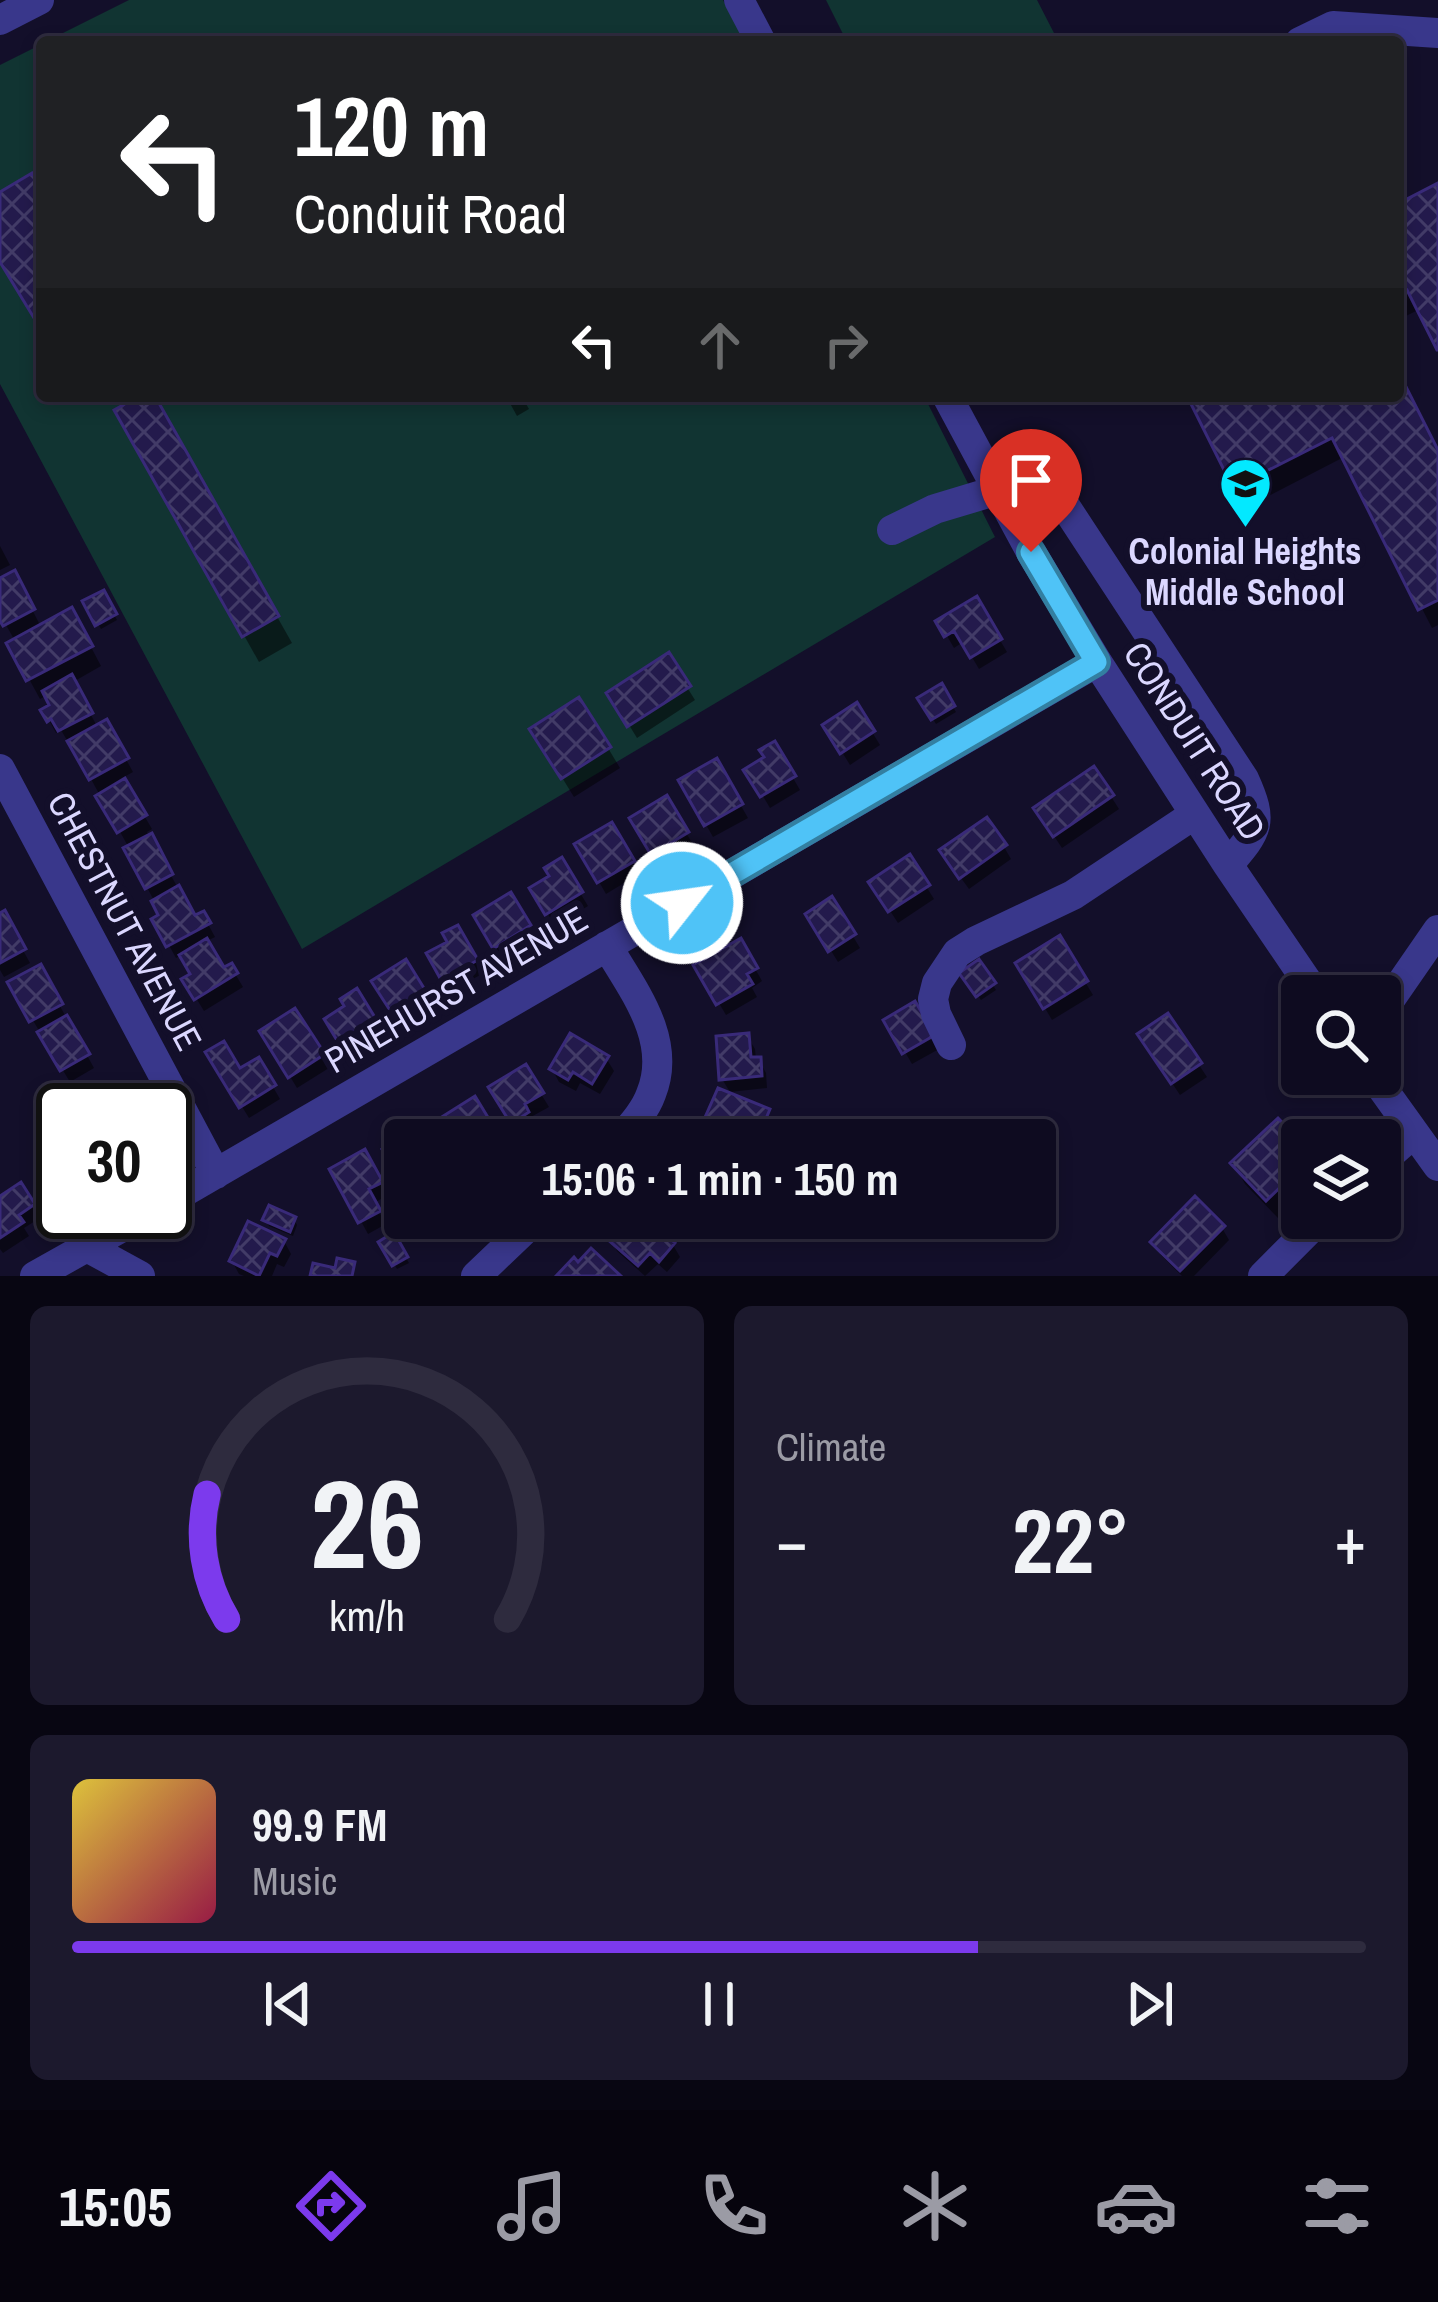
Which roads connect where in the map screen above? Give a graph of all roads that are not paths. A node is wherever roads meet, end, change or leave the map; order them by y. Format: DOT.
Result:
graph roads {
  1 [pos="39,0"];
  2 [pos="740,0"];
  3 [pos="0,20"];
  4 [pos="1438,34"];
  5 [pos="757,36"];
  6 [pos="1312,36"];
  7 [pos="950,402"];
  8 [pos="995,486"];
  9 [pos="892,530"];
  10 [pos="1096,662"];
  11 [pos="0,769"];
  12 [pos="1195,814"];
  13 [pos="1228,866"];
  14 [pos="1438,930"];
  15 [pos="608,946"];
  16 [pos="1303,975"];
  17 [pos="1401,984"];
  18 [pos="951,1045"];
  19 [pos="1387,1095"];
  20 [pos="634,1119"];
  21 [pos="1414,1133"];
  22 [pos="1401,1144"];
  23 [pos="1438,1166"];
  24 [pos="216,1174"];
  25 [pos="192,1188"];
  26 [pos="101,1239"];
  27 [pos="515,1239"];
  28 [pos="1300,1239"];
  29 [pos="87,1247"];
  30 [pos="35,1276"];
  31 [pos="140,1276"];
  32 [pos="476,1276"];
  33 [pos="1263,1276"];
  1 -- 3 [label="street"];
  2 -- 5 [label="street"];
  4 -- 6 [label="street"];
  7 -- 8 [label="street, CONDUIT ROAD"];
  8 -- 9 [label="street"];
  8 -- 10 [label="street, CONDUIT ROAD"];
  8 -- 13 [label="street"];
  10 -- 12 [label="street, CONDUIT ROAD"];
  10 -- 15 [label="street, PINEHURST AVENUE"];
  11 -- 24 [label="street, CHESTNUT AVENUE"];
  12 -- 13 [label="street, CONDUIT ROAD"];
  12 -- 18 [label="street"];
  13 -- 16 [label="street, CONDUIT ROAD"];
  14 -- 17 [label="street"];
  15 -- 20 [label="street"];
  15 -- 24 [label="street, PINEHURST AVENUE"];
  19 -- 21 [label="street"];
  21 -- 22 [label="street"];
  21 -- 23 [label="street"];
  24 -- 25 [label="street, PINEHURST AVENUE"];
  26 -- 29 [label="street"];
  27 -- 32 [label="street"];
  28 -- 33 [label="street"];
  29 -- 30 [label="street"];
  29 -- 31 [label="street"];
}
